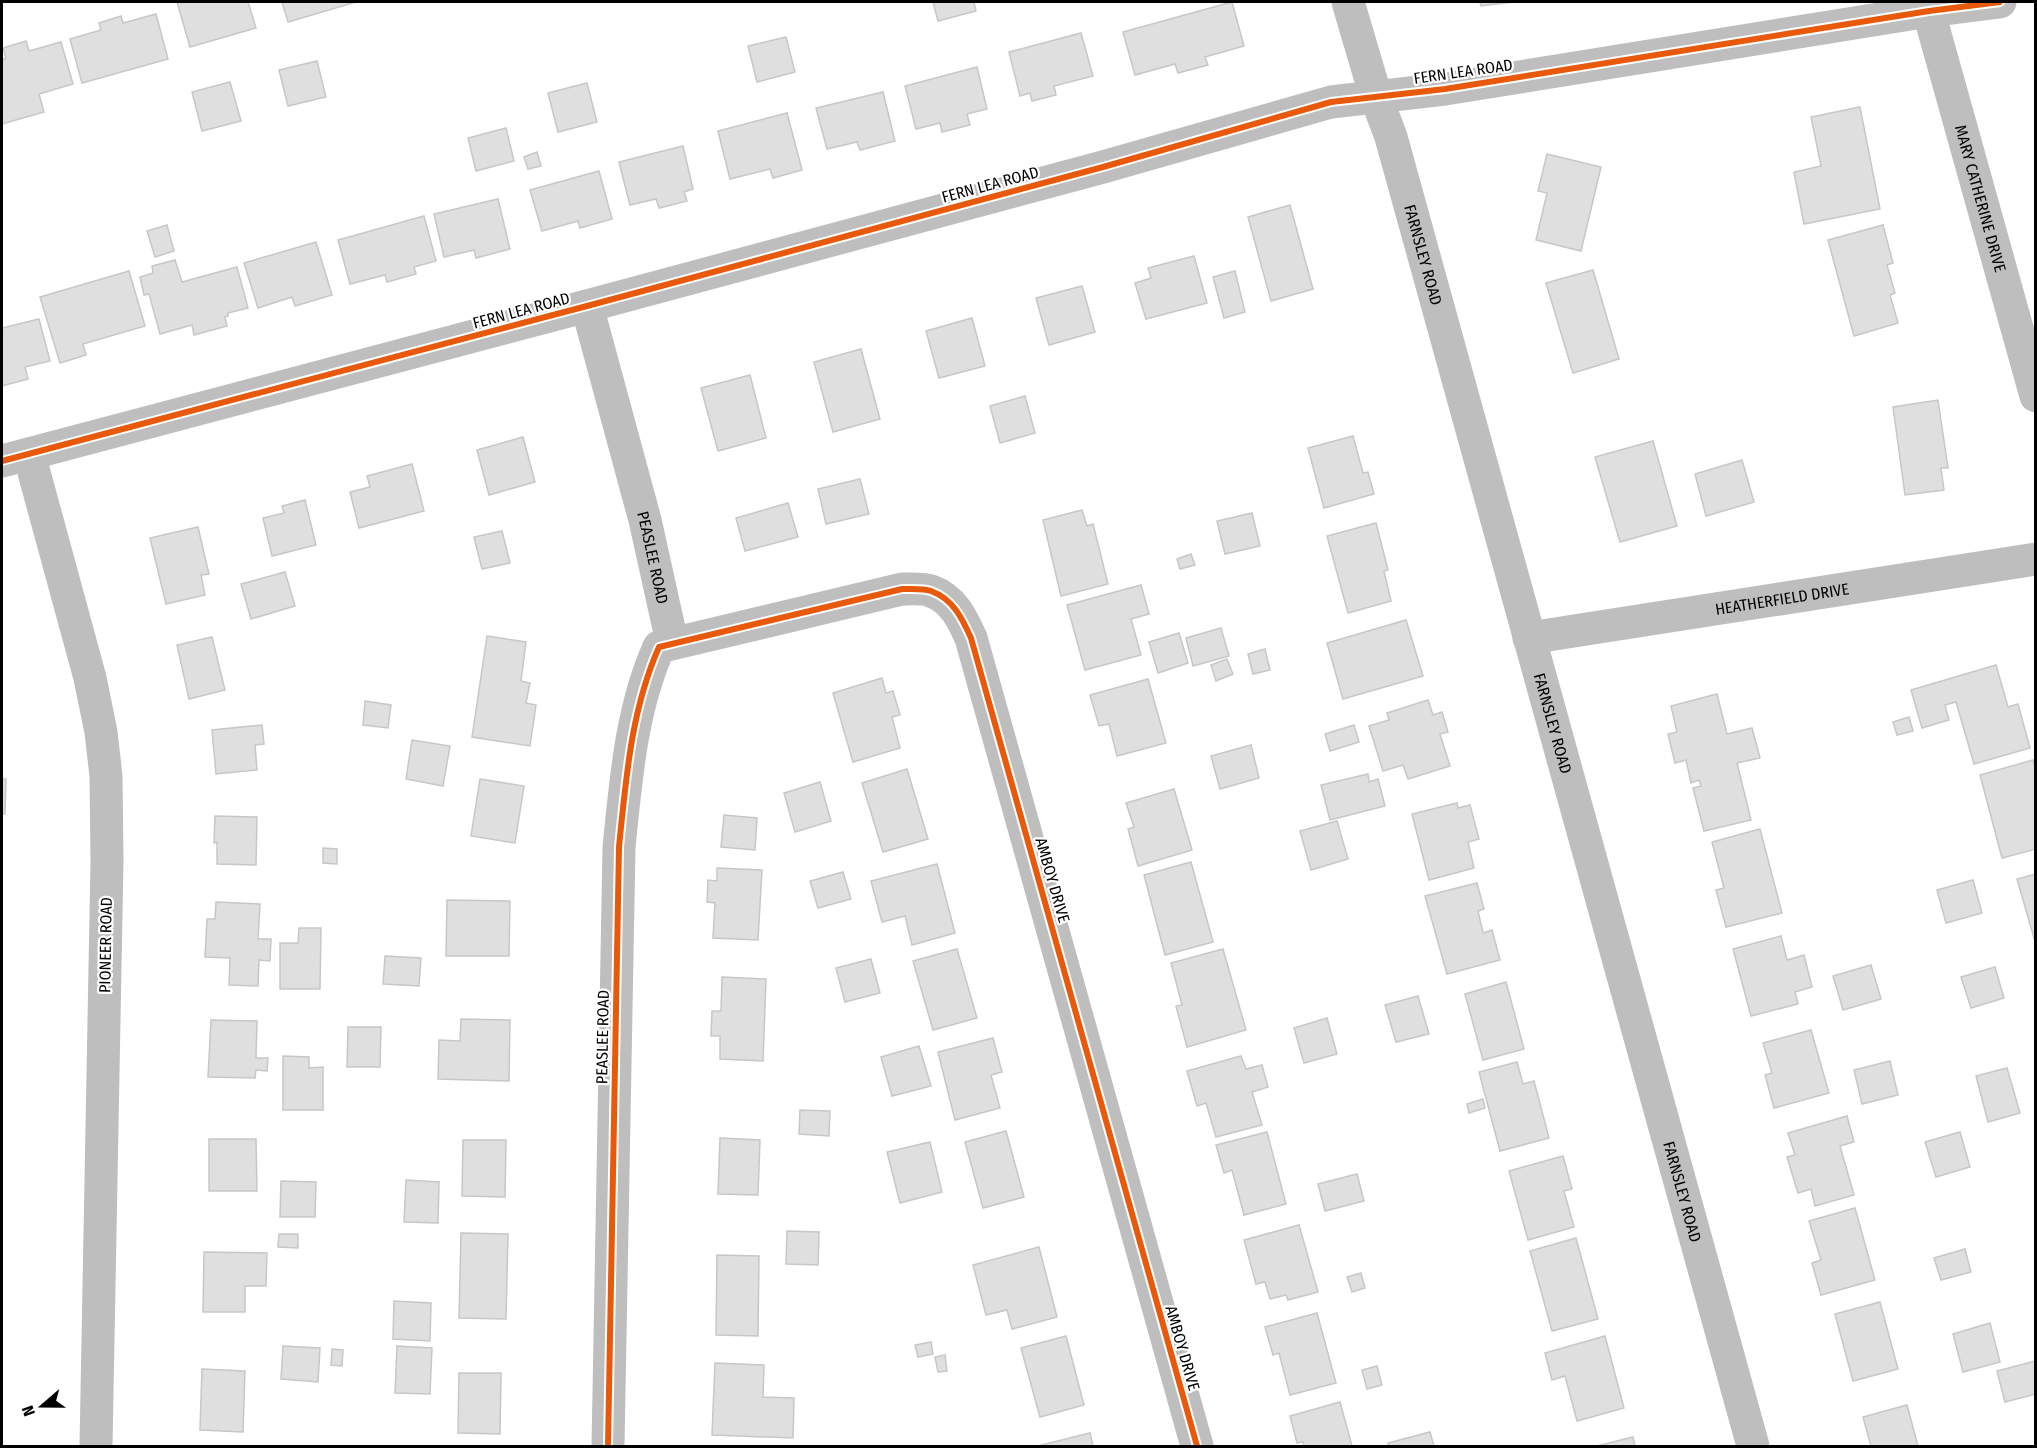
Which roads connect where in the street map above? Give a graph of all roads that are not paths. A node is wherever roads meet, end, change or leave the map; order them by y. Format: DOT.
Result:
graph roads {
  1 [pos="1348,2"];
  2 [pos="2000,2"];
  3 [pos="1927,6"];
  4 [pos="1376,97"];
  5 [pos="587,306"];
  6 [pos="2036,396"];
  7 [pos="15,457"];
  8 [pos="2036,560"];
  9 [pos="1529,638"];
  10 [pos="672,642"];
  11 [pos="96,1446"];
  12 [pos="608,1446"];
  13 [pos="1197,1446"];
  14 [pos="1753,1446"];
  1 -- 4 [label="street, FARNSLEY ROAD"];
  2 -- 3 [label="street, FERN LEA ROAD"];
  3 -- 4 [label="street, FERN LEA ROAD"];
  3 -- 6 [label="street, MARY CATHERINE DRIVE"];
  4 -- 5 [label="street, FERN LEA ROAD"];
  4 -- 9 [label="street, FARNSLEY ROAD"];
  5 -- 7 [label="street, FERN LEA ROAD"];
  5 -- 10 [label="street, PEASLEE ROAD"];
  7 -- 11 [label="street, PIONEER ROAD"];
  8 -- 9 [label="street, HEATHERFIELD DRIVE"];
  9 -- 14 [label="street, FARNSLEY ROAD"];
  10 -- 12 [label="street, PEASLEE ROAD"];
  10 -- 13 [label="street, AMBOY DRIVE"];
}
